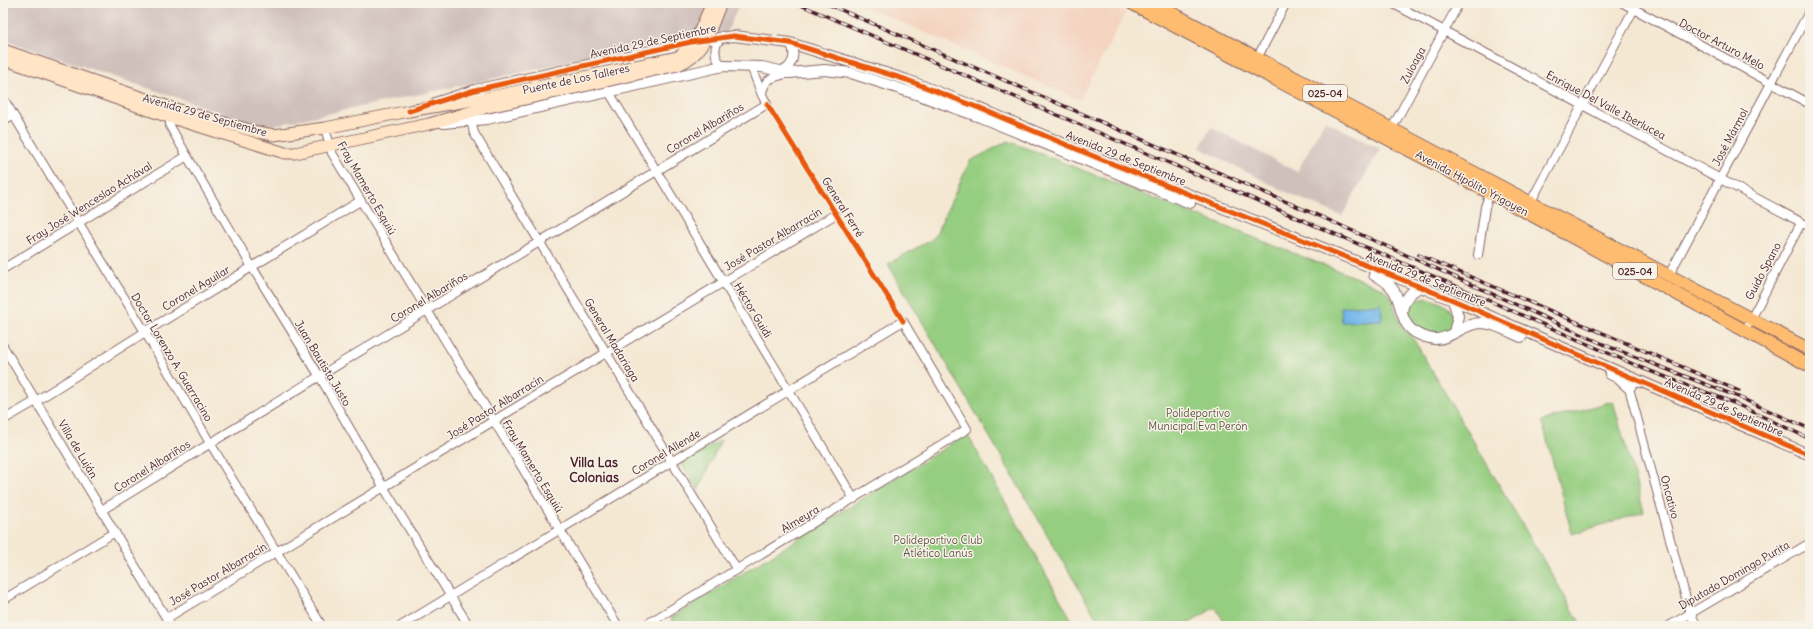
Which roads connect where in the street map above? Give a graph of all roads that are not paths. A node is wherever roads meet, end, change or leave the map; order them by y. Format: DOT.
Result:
graph roads {
  1 [pos="712,3"];
  2 [pos="721,3"];
  3 [pos="1131,3"];
  4 [pos="1154,3"];
  5 [pos="1286,3"];
  6 [pos="1392,3"];
  7 [pos="1459,3"];
  8 [pos="1623,3"];
  9 [pos="1636,6"];
  10 [pos="1810,10"];
  11 [pos="1444,31"];
  12 [pos="722,36"];
  13 [pos="790,42"];
  14 [pos="3,50"];
  15 [pos="3,60"];
  16 [pos="1255,63"];
  17 [pos="723,66"];
  18 [pos="751,66"];
  19 [pos="785,72"];
  20 [pos="1771,83"];
  21 [pos="609,92"];
  22 [pos="762,95"];
  23 [pos="3,98"];
  24 [pos="484,103"];
  25 [pos="1582,104"];
  26 [pos="1810,104"];
  27 [pos="409,111"];
  28 [pos="171,112"];
  29 [pos="12,115"];
  30 [pos="471,120"];
  31 [pos="3,121"];
  32 [pos="429,124"];
  33 [pos="326,128"];
  34 [pos="1390,133"];
  35 [pos="329,146"];
  36 [pos="187,156"];
  37 [pos="656,171"];
  38 [pos="1720,178"];
  39 [pos="1490,193"];
  40 [pos="360,201"];
  41 [pos="1529,207"];
  42 [pos="836,214"];
  43 [pos="79,223"];
  44 [pos="1801,223"];
  45 [pos="1810,227"];
  46 [pos="540,242"];
  47 [pos="1478,255"];
  48 [pos="252,267"];
  49 [pos="3,269"];
  50 [pos="1669,275"];
  51 [pos="723,281"];
  52 [pos="1420,287"];
  53 [pos="1453,300"];
  54 [pos="427,310"];
  55 [pos="1402,313"];
  56 [pos="1751,318"];
  57 [pos="1745,330"];
  58 [pos="145,332"];
  59 [pos="1454,332"];
  60 [pos="3,346"];
  61 [pos="1810,350"];
  62 [pos="606,351"];
  63 [pos="1810,366"];
  64 [pos="320,376"];
  65 [pos="1643,382"];
  66 [pos="1629,388"];
  67 [pos="789,390"];
  68 [pos="36,401"];
  69 [pos="3,420"];
  70 [pos="494,421"];
  71 [pos="967,429"];
  72 [pos="210,443"];
  73 [pos="1810,455"];
  74 [pos="672,462"];
  75 [pos="384,488"];
  76 [pos="854,499"];
  77 [pos="102,510"];
  78 [pos="559,530"];
  79 [pos="115,532"];
  80 [pos="1810,543"];
  81 [pos="276,552"];
  82 [pos="737,570"];
  83 [pos="451,596"];
  84 [pos="3,600"];
  85 [pos="1690,613"];
  86 [pos="167,618"];
  87 [pos="171,626"];
  88 [pos="322,626"];
  89 [pos="401,626"];
  90 [pos="469,626"];
  91 [pos="618,626"];
  92 [pos="644,626"];
  93 [pos="1669,626"];
  94 [pos="1697,626"];
  1 -- 24 [label="main road, Puente de Los Talleres, bridge"];
  2 -- 24 [label="main road, Puente de Los Talleres, bridge"];
  3 -- 16 [label="main road, Avenida Hipólito Yrigoyen / 025-04"];
  4 -- 16 [label="main road, Avenida Hipólito Yrigoyen / 025-04"];
  5 -- 16 [label="street"];
  6 -- 11 [label="street, Enrique Del Valle Iberlucea"];
  7 -- 11 [label="street, Zuloaga"];
  8 -- 9 [label="street, Doctor Arturo Melo"];
  9 -- 20 [label="street, Doctor Arturo Melo"];
  9 -- 25 [label="street"];
  10 -- 20 [label="street, José Mármol"];
  11 -- 25 [label="street, Enrique Del Valle Iberlucea"];
  11 -- 34 [label="street, Zuloaga"];
  12 -- 13 [label="street, Avenida 29 de Septiembre"];
  12 -- 17 [label="street"];
  12 -- 27 [label="street, Avenida 29 de Septiembre"];
  13 -- 19 [label="street"];
  13 -- 52 [label="street, Avenida 29 de Septiembre"];
  14 -- 28 [label="main road, Avenida 29 de Septiembre"];
  15 -- 28 [label="main road, Avenida 29 de Septiembre"];
  16 -- 34 [label="main road, Avenida Hipólito Yrigoyen / 025-04"];
  17 -- 18 [label="street, Avenida 29 de Septiembre"];
  17 -- 21 [label="street, Avenida 29 de Septiembre"];
  18 -- 19 [label="street, Avenida 29 de Septiembre"];
  18 -- 22 [label="street"];
  19 -- 22 [label="street"];
  19 -- 55 [label="street, Avenida 29 de Septiembre"];
  20 -- 26 [label="street, Doctor Arturo Melo"];
  20 -- 38 [label="street, José Mármol"];
  21 -- 30 [label="street, Avenida 29 de Septiembre"];
  21 -- 37 [label="street, Héctor Guidi"];
  22 -- 37 [label="street, Coronel Albariños"];
  23 -- 29 [label="street, Doctor Lorenzo A. Guarracino"];
  24 -- 27 [label="main road, Puente de Los Talleres"];
  24 -- 32 [label="main road, Puente de Los Talleres"];
  25 -- 38 [label="street, Enrique Del Valle Iberlucea"];
  25 -- 41 [label="street"];
  27 -- 33 [label="main road, Avenida 29 de Septiembre"];
  28 -- 33 [label="main road, Avenida 29 de Septiembre"];
  28 -- 35 [label="main road, Avenida 29 de Septiembre"];
  28 -- 36 [label="street, Juan Bautista Justo"];
  29 -- 31 [label="street"];
  29 -- 43 [label="street, Doctor Lorenzo A. Guarracino"];
  30 -- 32 [label="street, Avenida 29 de Septiembre"];
  30 -- 46 [label="street, General Madariaga"];
  32 -- 35 [label="main road, Avenida 29 de Septiembre"];
  33 -- 35 [label="street, Fray Mamerto Esquiú"];
  34 -- 39 [label="main road, Avenida Hipólito Yrigoyen / 025-04"];
  34 -- 41 [label="main road, Avenida Hipólito Yrigoyen / 025-04"];
  35 -- 40 [label="street, Fray Mamerto Esquiú"];
  36 -- 43 [label="street, Fray José Wenceslao Achával"];
  36 -- 48 [label="street, Juan Bautista Justo"];
  37 -- 46 [label="street, Coronel Albariños"];
  37 -- 51 [label="street, Héctor Guidi"];
  38 -- 44 [label="street, Enrique Del Valle Iberlucea"];
  38 -- 50 [label="street, José Mármol"];
  39 -- 41 [label="main road, Avenida Hipólito Yrigoyen / 025-04"];
  39 -- 47 [label="street"];
  40 -- 48 [label="street, Coronel Aguilar"];
  40 -- 54 [label="street, Fray Mamerto Esquiú"];
  41 -- 50 [label="main road, Avenida Hipólito Yrigoyen / 025-04"];
  41 -- 57 [label="main road, Avenida Hipólito Yrigoyen / 025-04"];
  42 -- 51 [label="street, José Pastor Albarracín"];
  43 -- 49 [label="street, Fray José Wenceslao Achával"];
  43 -- 58 [label="street, Doctor Lorenzo A. Guarracino"];
  44 -- 45 [label="street, Enrique Del Valle Iberlucea"];
  44 -- 56 [label="street, Guido Spano"];
  46 -- 54 [label="street, Coronel Albariños"];
  46 -- 62 [label="street, General Madariaga"];
  48 -- 58 [label="street, Coronel Aguilar"];
  48 -- 64 [label="street, Juan Bautista Justo"];
  50 -- 56 [label="main road, Avenida Hipólito Yrigoyen / 025-04"];
  51 -- 62 [label="street, José Pastor Albarracín"];
  51 -- 67 [label="street, Héctor Guidi"];
  52 -- 53 [label="street, Avenida 29 de Septiembre"];
  52 -- 55 [label="street"];
  53 -- 59 [label="street"];
  53 -- 65 [label="street, Avenida 29 de Septiembre"];
  54 -- 64 [label="street, Coronel Albariños"];
  54 -- 70 [label="street, Fray Mamerto Esquiú"];
  55 -- 59 [label="street, Avenida 29 de Septiembre"];
  56 -- 57 [label="street, Guido Spano"];
  56 -- 61 [label="main road, Avenida Hipólito Yrigoyen / 025-04"];
  57 -- 63 [label="main road, Avenida Hipólito Yrigoyen / 025-04"];
  58 -- 68 [label="street, Coronel Aguilar"];
  58 -- 72 [label="street, Doctor Lorenzo A. Guarracino"];
  59 -- 66 [label="street, Avenida 29 de Septiembre"];
  60 -- 68 [label="street, Villa de Luján"];
  62 -- 70 [label="street, José Pastor Albarracín"];
  62 -- 74 [label="street, General Madariaga"];
  64 -- 72 [label="street, Coronel Albariños"];
  64 -- 75 [label="street, Juan Bautista Justo"];
  65 -- 66 [label="street"];
  65 -- 73 [label="street, Avenida 29 de Septiembre"];
  66 -- 85 [label="street, Oncativo"];
  67 -- 71 [label="street, Coronel Allende"];
  67 -- 74 [label="street, Coronel Allende"];
  67 -- 76 [label="street, Héctor Guidi"];
  68 -- 69 [label="street, Coronel Aguilar"];
  68 -- 77 [label="street, Villa de Luján"];
  70 -- 75 [label="street, José Pastor Albarracín"];
  70 -- 78 [label="street, Fray Mamerto Esquiú"];
  71 -- 76 [label="street, Almeyra"];
  72 -- 77 [label="street, Coronel Albariños"];
  72 -- 81 [label="street, Doctor Lorenzo A. Guarracino"];
  74 -- 78 [label="street, Coronel Allende"];
  74 -- 82 [label="street, General Madariaga"];
  75 -- 81 [label="street, José Pastor Albarracín"];
  75 -- 83 [label="street, Juan Bautista Justo"];
  76 -- 82 [label="street, Almeyra"];
  77 -- 79 [label="street, Villa de Luján"];
  78 -- 83 [label="street, Coronel Allende"];
  78 -- 91 [label="street, Fray Mamerto Esquiú"];
  79 -- 84 [label="street"];
  79 -- 86 [label="street, Villa de Luján"];
  80 -- 85 [label="street, Diputado Domingo Purita"];
  81 -- 86 [label="street, José Pastor Albarracín"];
  81 -- 88 [label="street, Doctor Lorenzo A. Guarracino"];
  82 -- 92 [label="street, Almeyra"];
  83 -- 89 [label="street, Coronel Allende"];
  83 -- 90 [label="street, Juan Bautista Justo"];
  85 -- 93 [label="street, Diputado Domingo Purita"];
  85 -- 94 [label="street, Oncativo"];
  86 -- 87 [label="street, Villa de Luján"];
}
